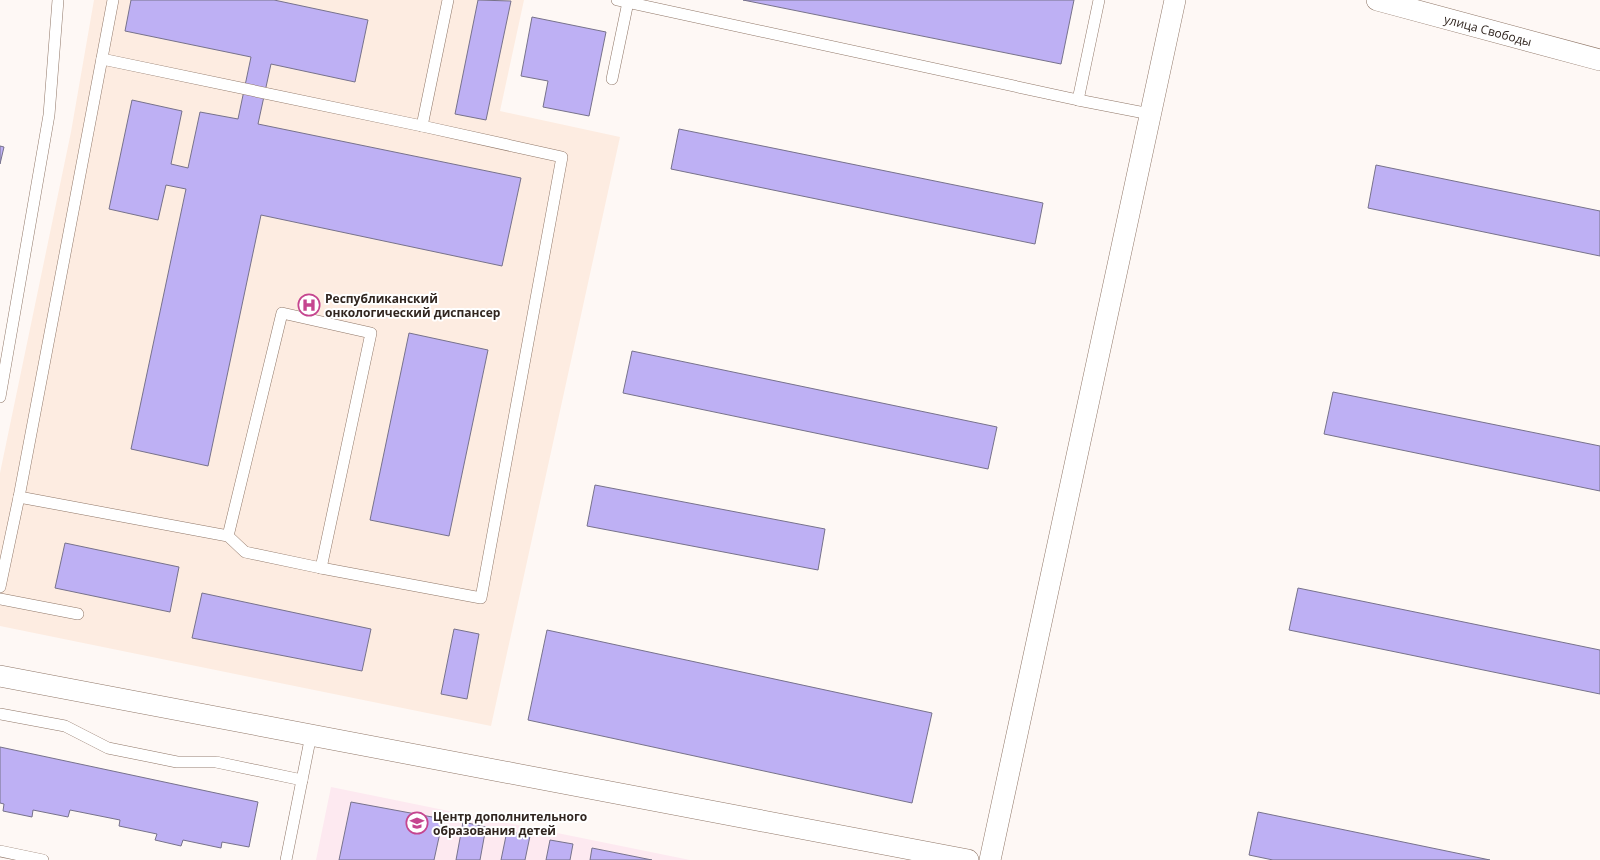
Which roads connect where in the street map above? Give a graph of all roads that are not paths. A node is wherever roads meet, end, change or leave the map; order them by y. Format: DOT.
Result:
graph roads {
  1 [pos="58,0"];
  2 [pos="113,0"];
  3 [pos="448,0"];
  4 [pos="1099,0"];
  5 [pos="1175,0"];
  6 [pos="1377,0"];
  7 [pos="622,1"];
  8 [pos="1407,4"];
  9 [pos="102,58"];
  10 [pos="1600,60"];
  11 [pos="612,79"];
  12 [pos="1078,100"];
  13 [pos="1150,114"];
  14 [pos="422,126"];
  15 [pos="0,397"];
  16 [pos="19,497"];
  17 [pos="228,536"];
  18 [pos="321,568"];
  19 [pos="0,587"];
  20 [pos="0,599"];
  21 [pos="78,614"];
  22 [pos="0,676"];
  23 [pos="0,714"];
  24 [pos="311,735"];
  25 [pos="302,780"];
  26 [pos="0,852"];
  27 [pos="43,860"];
  28 [pos="286,860"];
  29 [pos="968,860"];
  30 [pos="990,860"];
  1 -- 15 [label="lane"];
  2 -- 9 [label="lane"];
  3 -- 14 [label="lane"];
  4 -- 12 [label="lane"];
  5 -- 13 [label="street"];
  6 -- 8 [label="street, улица Свободы"];
  7 -- 11 [label="lane"];
  7 -- 12 [label="lane"];
  8 -- 10 [label="street, улица Свободы"];
  9 -- 14 [label="lane"];
  9 -- 16 [label="lane"];
  12 -- 13 [label="lane"];
  13 -- 30 [label="street"];
  14 -- 18 [label="lane"];
  16 -- 17 [label="lane"];
  16 -- 19 [label="lane"];
  17 -- 18 [label="lane"];
  17 -- 18 [label="lane"];
  20 -- 21 [label="lane"];
  22 -- 24 [label="street"];
  23 -- 25 [label="lane"];
  24 -- 25 [label="lane"];
  24 -- 29 [label="street"];
  25 -- 28 [label="lane"];
  26 -- 27 [label="lane"];
}
